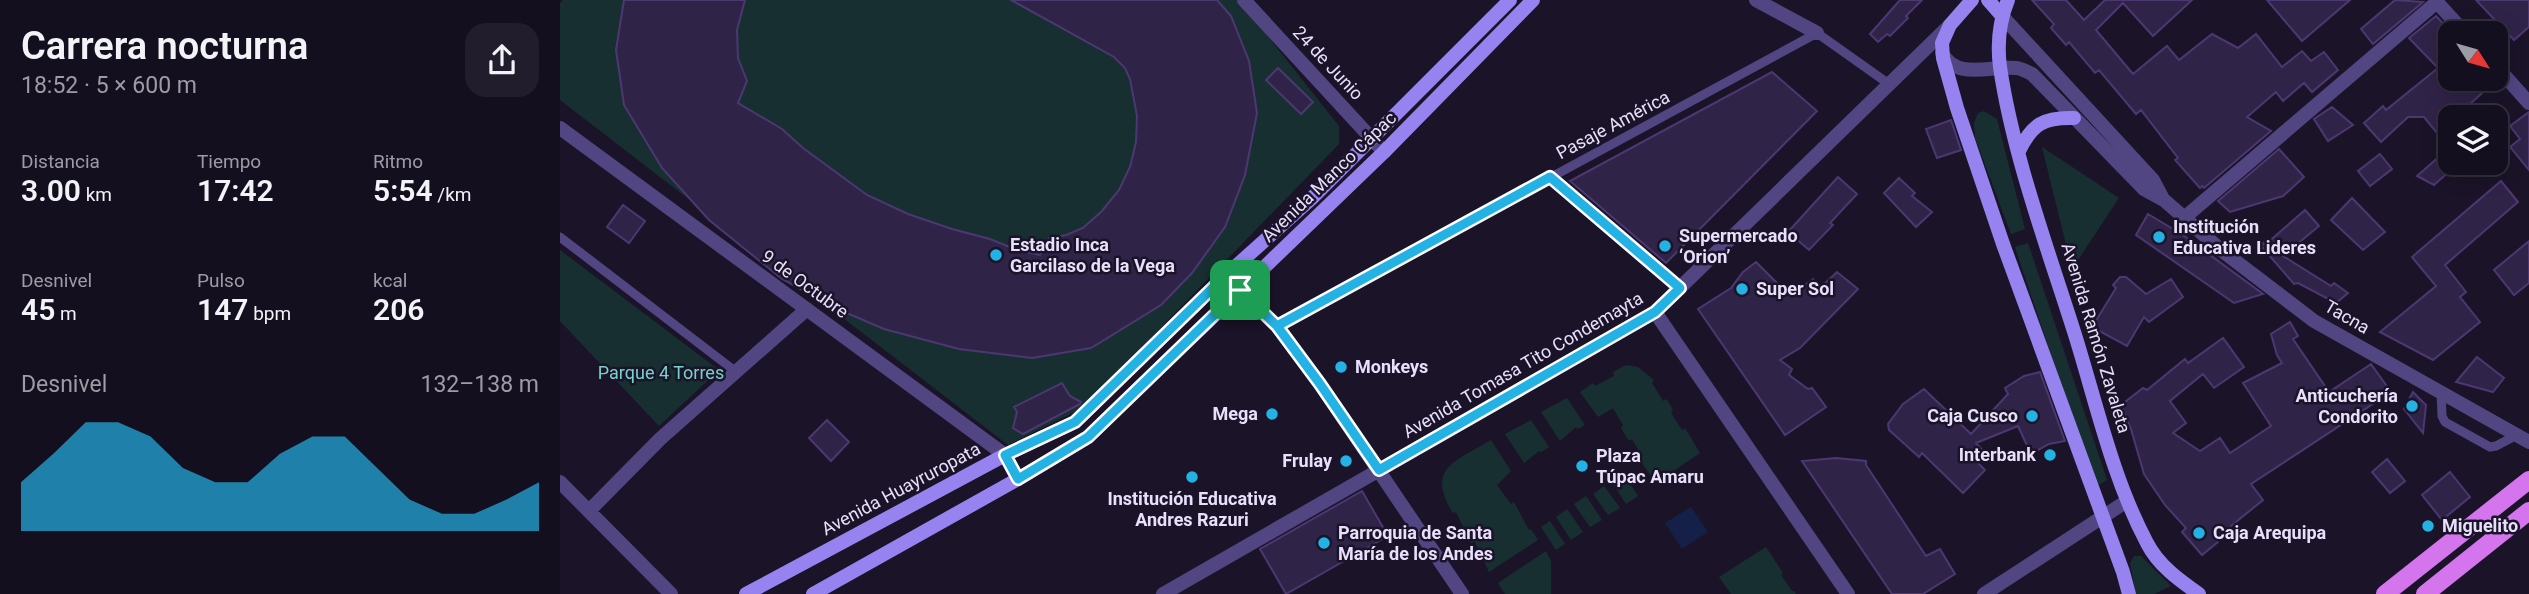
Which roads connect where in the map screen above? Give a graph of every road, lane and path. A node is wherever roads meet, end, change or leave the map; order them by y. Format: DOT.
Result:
graph roads {
  1 [pos="1244,0"];
  2 [pos="1510,0"];
  3 [pos="1534,0"];
  4 [pos="1756,0"];
  5 [pos="1972,0"];
  6 [pos="1988,0"];
  7 [pos="2008,0"];
  8 [pos="2436,1"];
  9 [pos="2001,16"];
  10 [pos="2454,21"];
  11 [pos="1950,25"];
  12 [pos="1817,33"];
  13 [pos="1942,53"];
  14 [pos="2000,69"];
  15 [pos="2508,79"];
  16 [pos="1889,84"];
  17 [pos="2529,103"];
  18 [pos="2074,118"];
  19 [pos="561,130"];
  20 [pos="1372,139"];
  21 [pos="2019,151"];
  22 [pos="1384,152"];
  23 [pos="1550,177"];
  24 [pos="2164,200"];
  25 [pos="2184,218"];
  26 [pos="560,237"];
  27 [pos="1225,276"];
  28 [pos="1680,288"];
  29 [pos="1240,290"];
  30 [pos="807,309"];
  31 [pos="1655,312"];
  32 [pos="1277,326"];
  33 [pos="735,371"];
  34 [pos="2441,391"];
  35 [pos="1075,422"];
  36 [pos="2523,439"];
  37 [pos="1005,455"];
  38 [pos="1379,470"];
  39 [pos="1018,479"];
  40 [pos="2529,480"];
  41 [pos="560,482"];
  42 [pos="2127,501"];
  43 [pos="589,511"];
  44 [pos="2529,511"];
  45 [pos="2101,516"];
  46 [pos="671,594"];
  47 [pos="746,594"];
  48 [pos="813,594"];
  49 [pos="1163,594"];
  50 [pos="1462,594"];
  51 [pos="1849,594"];
  52 [pos="1984,594"];
  53 [pos="2129,594"];
  54 [pos="2199,594"];
  55 [pos="2385,594"];
  56 [pos="2425,594"];
  1 -- 20 [label="street, 24 de Junio"];
  2 -- 20 [label="main road, Avenida Manco Cápac"];
  3 -- 22 [label="main road, Avenida Manco Cápac"];
  4 -- 12 [label="street"];
  5 -- 11 [label="main road"];
  6 -- 9 [label="main road, Tacna"];
  7 -- 9 [label="main road"];
  8 -- 10 [label="street"];
  8 -- 25 [label="street"];
  9 -- 14 [label="main road"];
  9 -- 24 [label="street, Tacna"];
  11 -- 13 [label="main road"];
  11 -- 16 [label="street, Avenida Tomasa Tito Condemayta"];
  12 -- 16 [label="lane"];
  12 -- 23 [label="lane, Pasaje América"];
  13 -- 14 [label="street, Tacna"];
  13 -- 45 [label="main road"];
  14 -- 18 [label="street, Tacna"];
  14 -- 21 [label="main road, Avenida Ramón Zavaleta"];
  15 -- 17 [label="street"];
  16 -- 28 [label="street, Avenida Tomasa Tito Condemayta"];
  18 -- 21 [label="main road"];
  18 -- 24 [label="street, Tacna"];
  19 -- 30 [label="street, 9 de Octubre"];
  20 -- 22 [label="street, 24 de Junio"];
  20 -- 27 [label="main road, Avenida Manco Cápac"];
  21 -- 42 [label="main road, Avenida Ramón Zavaleta"];
  22 -- 29 [label="main road, Avenida Manco Cápac"];
  23 -- 28 [label="street"];
  23 -- 32 [label="lane, Pasaje América"];
  24 -- 25 [label="street, Tacna"];
  25 -- 34 [label="street, Tacna"];
  26 -- 33 [label="lane"];
  27 -- 29 [label="street"];
  27 -- 35 [label="main road, Avenida Manco Cápac"];
  28 -- 31 [label="street, Avenida Tomasa Tito Condemayta"];
  29 -- 32 [label="street"];
  29 -- 39 [label="main road, Avenida Manco Cápac"];
  30 -- 33 [label="street"];
  30 -- 37 [label="street, 9 de Octubre"];
  31 -- 38 [label="street, Avenida Tomasa Tito Condemayta"];
  31 -- 51 [label="street"];
  32 -- 38 [label="street"];
  33 -- 43 [label="street"];
  34 -- 36 [label="street, Tacna"];
  34 -- 36 [label="lane"];
  35 -- 37 [label="main road, Avenida Huayruropata"];
  37 -- 39 [label="street, 9 de Octubre"];
  37 -- 47 [label="main road, Avenida Huayruropata"];
  38 -- 49 [label="street, Avenida Tomasa Tito Condemayta"];
  38 -- 50 [label="street"];
  39 -- 48 [label="main road"];
  40 -- 55 [label="main road"];
  41 -- 43 [label="street"];
  42 -- 45 [label="street"];
  42 -- 54 [label="main road, Avenida Ramón Zavaleta"];
  43 -- 46 [label="street"];
  44 -- 56 [label="main road"];
  45 -- 52 [label="street"];
  45 -- 53 [label="main road"];
}
